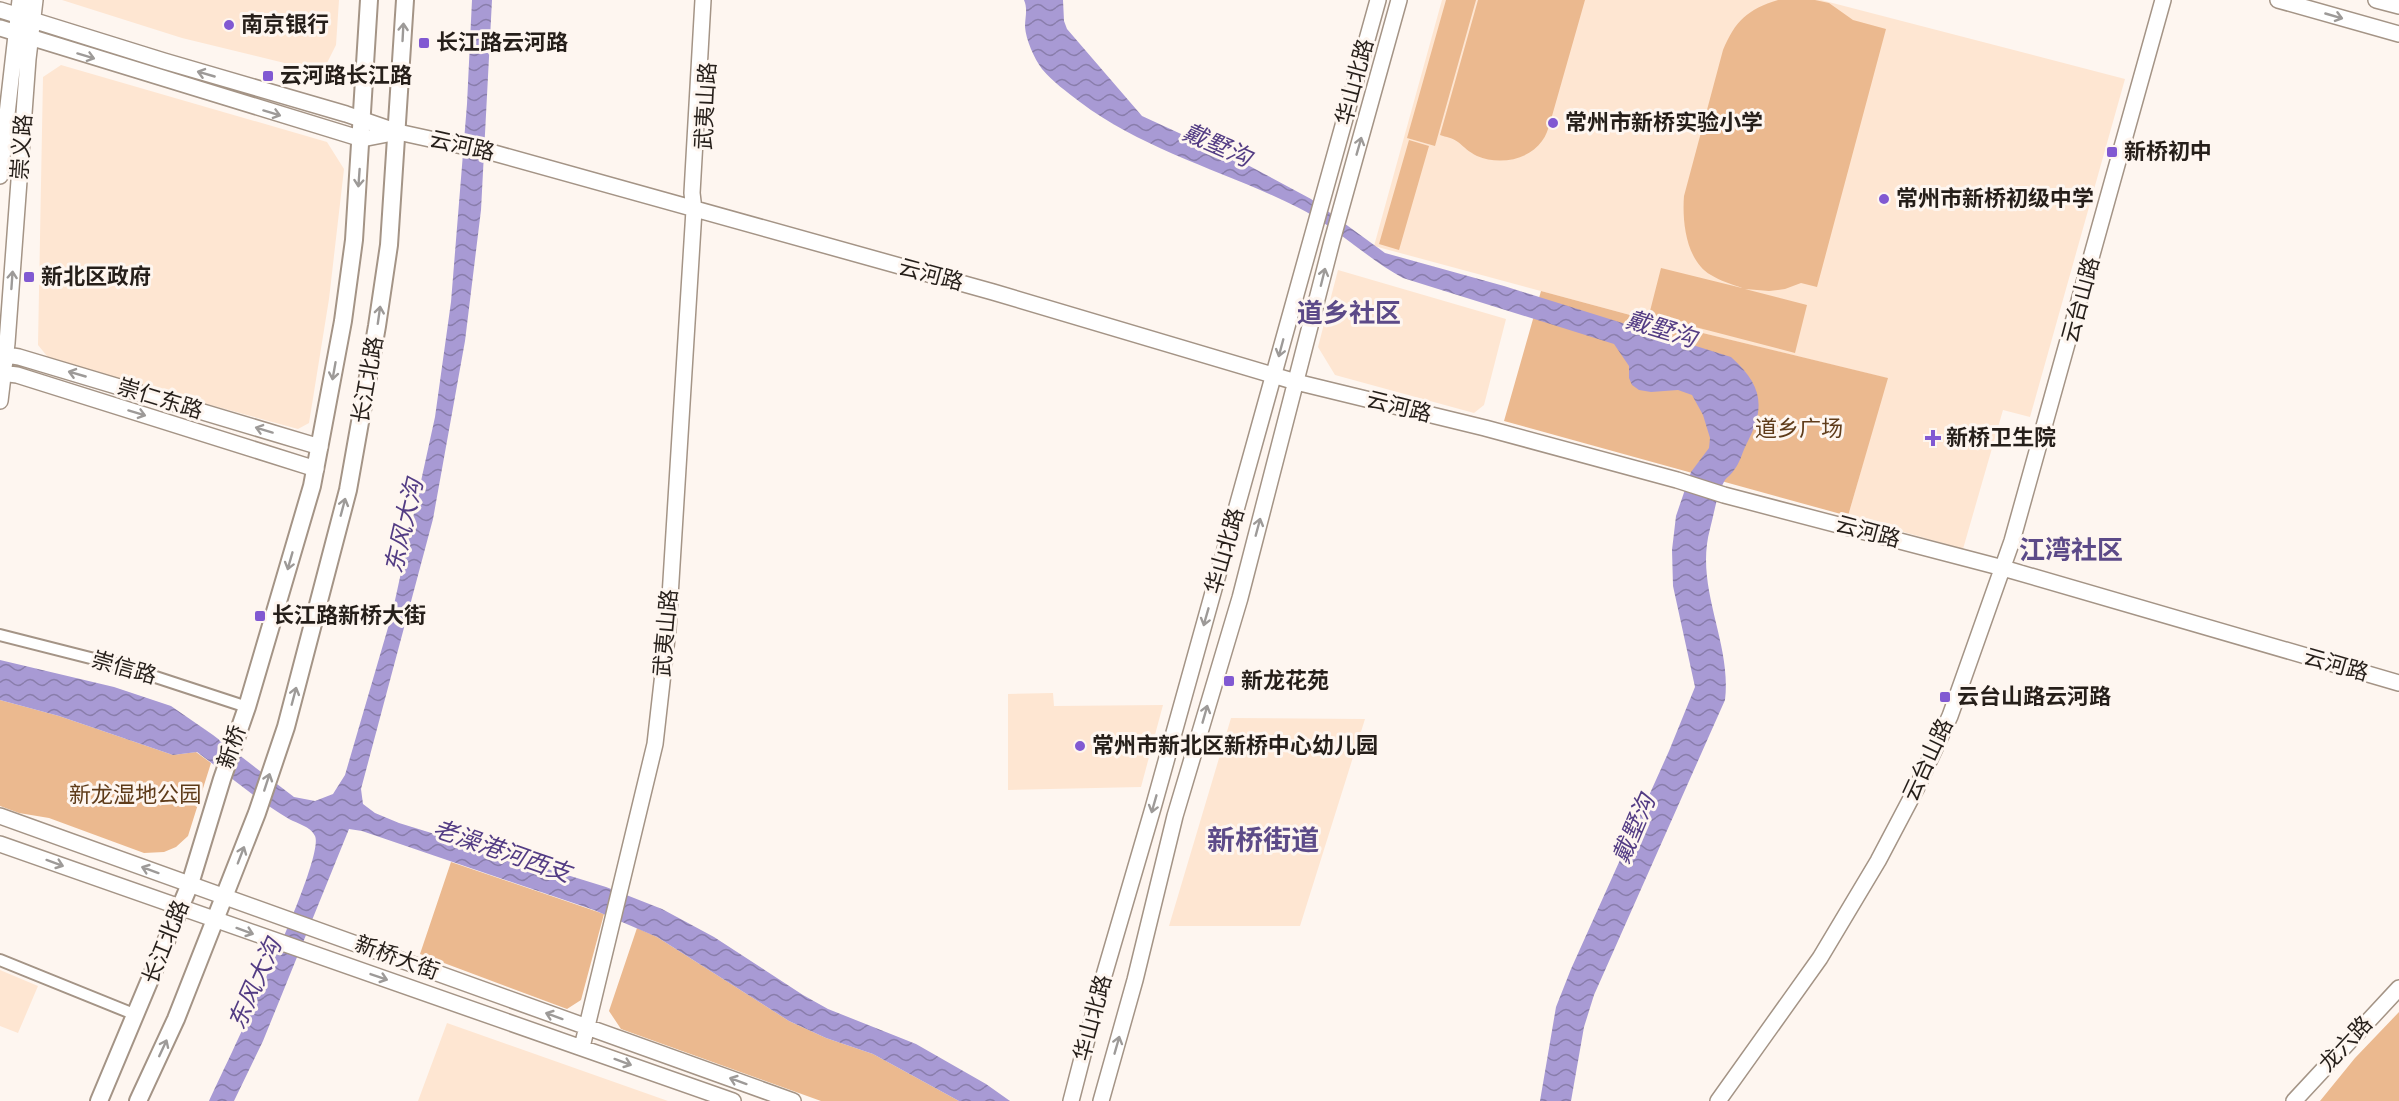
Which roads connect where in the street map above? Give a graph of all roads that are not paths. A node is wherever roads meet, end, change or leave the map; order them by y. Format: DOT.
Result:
graph roads {
  1 [pos="35,0"];
  2 [pos="369,0"];
  3 [pos="405,0"];
  4 [pos="703,0"];
  5 [pos="712,0"];
  6 [pos="1378,0"];
  7 [pos="1399,0"];
  8 [pos="2163,0"];
  9 [pos="2278,0"];
  10 [pos="2376,0"];
  11 [pos="2399,6"];
  12 [pos="0,10"];
  13 [pos="23,12"];
  14 [pos="0,28"];
  15 [pos="2399,34"];
  16 [pos="23,35"];
  17 [pos="363,120"];
  18 [pos="398,132"];
  19 [pos="362,140"];
  20 [pos="0,176"];
  21 [pos="694,210"];
  22 [pos="3,355"];
  23 [pos="2,373"];
  24 [pos="1274,375"];
  25 [pos="1296,382"];
  26 [pos="0,401"];
  27 [pos="320,447"];
  28 [pos="316,469"];
  29 [pos="2004,568"];
  30 [pos="0,635"];
  31 [pos="2399,683"];
  32 [pos="245,711"];
  33 [pos="277,751"];
  34 [pos="222,779"];
  35 [pos="257,813"];
  36 [pos="0,816"];
  37 [pos="0,844"];
  38 [pos="190,884"];
  39 [pos="225,897"];
  40 [pos="180,908"];
  41 [pos="215,920"];
  42 [pos="0,960"];
  43 [pos="2399,988"];
  44 [pos="136,1015"];
  45 [pos="588,1028"];
  46 [pos="582,1047"];
  47 [pos="99,1101"];
  48 [pos="138,1101"];
  49 [pos="732,1101"];
  50 [pos="793,1101"];
  51 [pos="1071,1101"];
  52 [pos="1101,1101"];
  53 [pos="1718,1101"];
  54 [pos="2294,1101"];
  1 -- 13 [label="street, 崇义路"];
  2 -- 17 [label="main road, 长江北路"];
  18 -- 3 [label="main road, 长江北路, one-way"];
  4 -- 21 [label="street, 武夷山路"];
  5 -- 21 [label="street, 武夷山路"];
  6 -- 24 [label="street, 华山北路, one-way"];
  25 -- 7 [label="street, 华山北路, one-way"];
  8 -- 29 [label="street, 云台山路"];
  9 -- 15 [label="street, one-way"];
  10 -- 11 [label="street"];
  12 -- 13 [label="street, 云河路"];
  13 -- 16 [label="street, 崇义路"];
  17 -- 13 [label="street, 云河路, one-way"];
  14 -- 16 [label="street, 云河路"];
  16 -- 19 [label="street, 云河路, one-way"];
  16 -- 20 [label="street, 崇义路"];
  22 -- 16 [label="street, 崇义路, one-way"];
  17 -- 18 [label="street, 云河路"];
  17 -- 19 [label="main road, 长江北路"];
  18 -- 19 [label="street, 云河路"];
  18 -- 21 [label="street, 云河路"];
  33 -- 18 [label="main road, 长江北路, one-way"];
  19 -- 27 [label="main road, 长江北路, one-way"];
  21 -- 24 [label="street, 云河路"];
  21 -- 45 [label="street, 武夷山路"];
  22 -- 23 [label="street, 崇义路"];
  27 -- 22 [label="street, 崇仁东路, one-way"];
  23 -- 26 [label="street, 崇义路"];
  23 -- 28 [label="street, 崇仁东路, one-way"];
  24 -- 25 [label="street, 云河路"];
  24 -- 51 [label="street, 华山北路, one-way"];
  25 -- 29 [label="street, 云河路"];
  52 -- 25 [label="street, 华山北路, one-way"];
  27 -- 28 [label="main road, 长江北路"];
  28 -- 32 [label="main road, 长江北路, one-way"];
  29 -- 31 [label="street, 云河路"];
  29 -- 53 [label="street, 云台山路"];
  30 -- 32 [label="street, 崇信路"];
  32 -- 34 [label="main road, 新桥"];
  35 -- 33 [label="main road, 新桥, one-way"];
  34 -- 38 [label="main road, 长江北路"];
  39 -- 35 [label="main road, 长江北路, one-way"];
  38 -- 36 [label="street, 新桥大街, one-way"];
  37 -- 40 [label="street, 新桥大街, one-way"];
  38 -- 39 [label="street, 新桥大街"];
  38 -- 40 [label="main road, 长江北路"];
  39 -- 41 [label="main road, 长江北路"];
  45 -- 39 [label="street, 新桥大街, one-way"];
  40 -- 41 [label="street, 新桥大街"];
  40 -- 44 [label="main road, 长江北路"];
  41 -- 46 [label="street, 新桥大街, one-way"];
  48 -- 41 [label="main road, 长江北路, one-way"];
  42 -- 44 [label="street"];
  43 -- 54 [label="street, 龙六路"];
  44 -- 47 [label="main road, 长江北路"];
  45 -- 46 [label="street, 武夷山路"];
  50 -- 45 [label="street, 新桥大街, one-way"];
  46 -- 49 [label="street, 新桥大街, one-way"];
}
